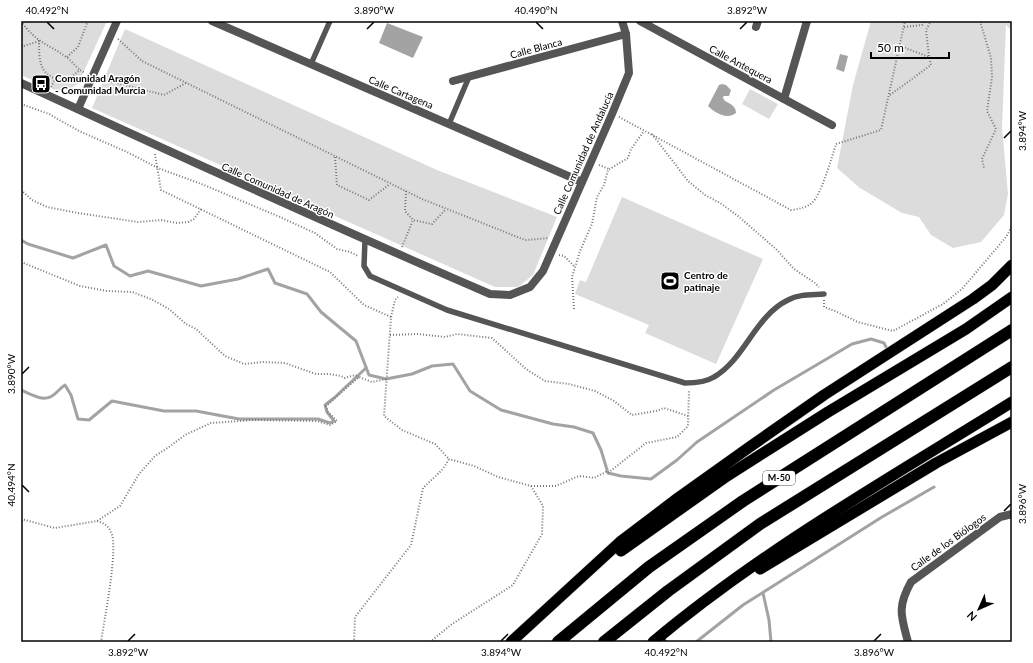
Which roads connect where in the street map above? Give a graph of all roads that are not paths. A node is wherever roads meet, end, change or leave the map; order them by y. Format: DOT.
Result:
graph roads {
  1 [pos="116,21"];
  2 [pos="212,21"];
  3 [pos="330,21"];
  4 [pos="622,21"];
  5 [pos="640,21"];
  6 [pos="807,21"];
  7 [pos="626,34"];
  8 [pos="312,64"];
  9 [pos="469,76"];
  10 [pos="453,81"];
  11 [pos="21,83"];
  12 [pos="784,99"];
  13 [pos="78,109"];
  14 [pos="449,124"];
  15 [pos="832,125"];
  16 [pos="582,182"];
  17 [pos="365,240"];
  18 [pos="1012,264"];
  19 [pos="530,287"];
  20 [pos="824,294"];
  21 [pos="1012,297"];
  22 [pos="1012,330"];
  23 [pos="1012,367"];
  24 [pos="1012,402"];
  25 [pos="1012,422"];
  26 [pos="1012,514"];
  27 [pos="695,609"];
  28 [pos="543,611"];
  29 [pos="511,642"];
  30 [pos="558,642"];
  31 [pos="604,642"];
  32 [pos="653,642"];
  33 [pos="908,642"];
  1 -- 13 [label="street"];
  2 -- 8 [label="street, Calle Cartagena"];
  3 -- 8 [label="lane"];
  4 -- 7 [label="street, Calle Comunidad de Andalucía"];
  5 -- 12 [label="street, Calle Antequera"];
  6 -- 12 [label="street"];
  7 -- 9 [label="street, Calle Blanca"];
  7 -- 16 [label="street, Calle Comunidad de Andalucía"];
  8 -- 14 [label="street, Calle Cartagena"];
  9 -- 10 [label="street, Calle Blanca"];
  9 -- 14 [label="lane"];
  11 -- 13 [label="street, Calle Comunidad de Aragón"];
  12 -- 15 [label="street, Calle Antequera"];
  13 -- 17 [label="street, Calle Comunidad de Aragón"];
  14 -- 16 [label="street, Calle Cartagena"];
  16 -- 19 [label="street, Calle Comunidad de Andalucía"];
  17 -- 19 [label="street, Calle Comunidad de Aragón"];
  17 -- 20 [label="lane"];
  18 -- 28 [label="highway"];
  21 -- 28 [label="highway"];
  22 -- 30 [label="highway, M-50"];
  23 -- 31 [label="highway, M-50"];
  24 -- 27 [label="highway"];
  25 -- 27 [label="highway"];
  26 -- 33 [label="street, Calle de los Biólogos"];
  27 -- 32 [label="highway"];
  28 -- 29 [label="highway"];
}
